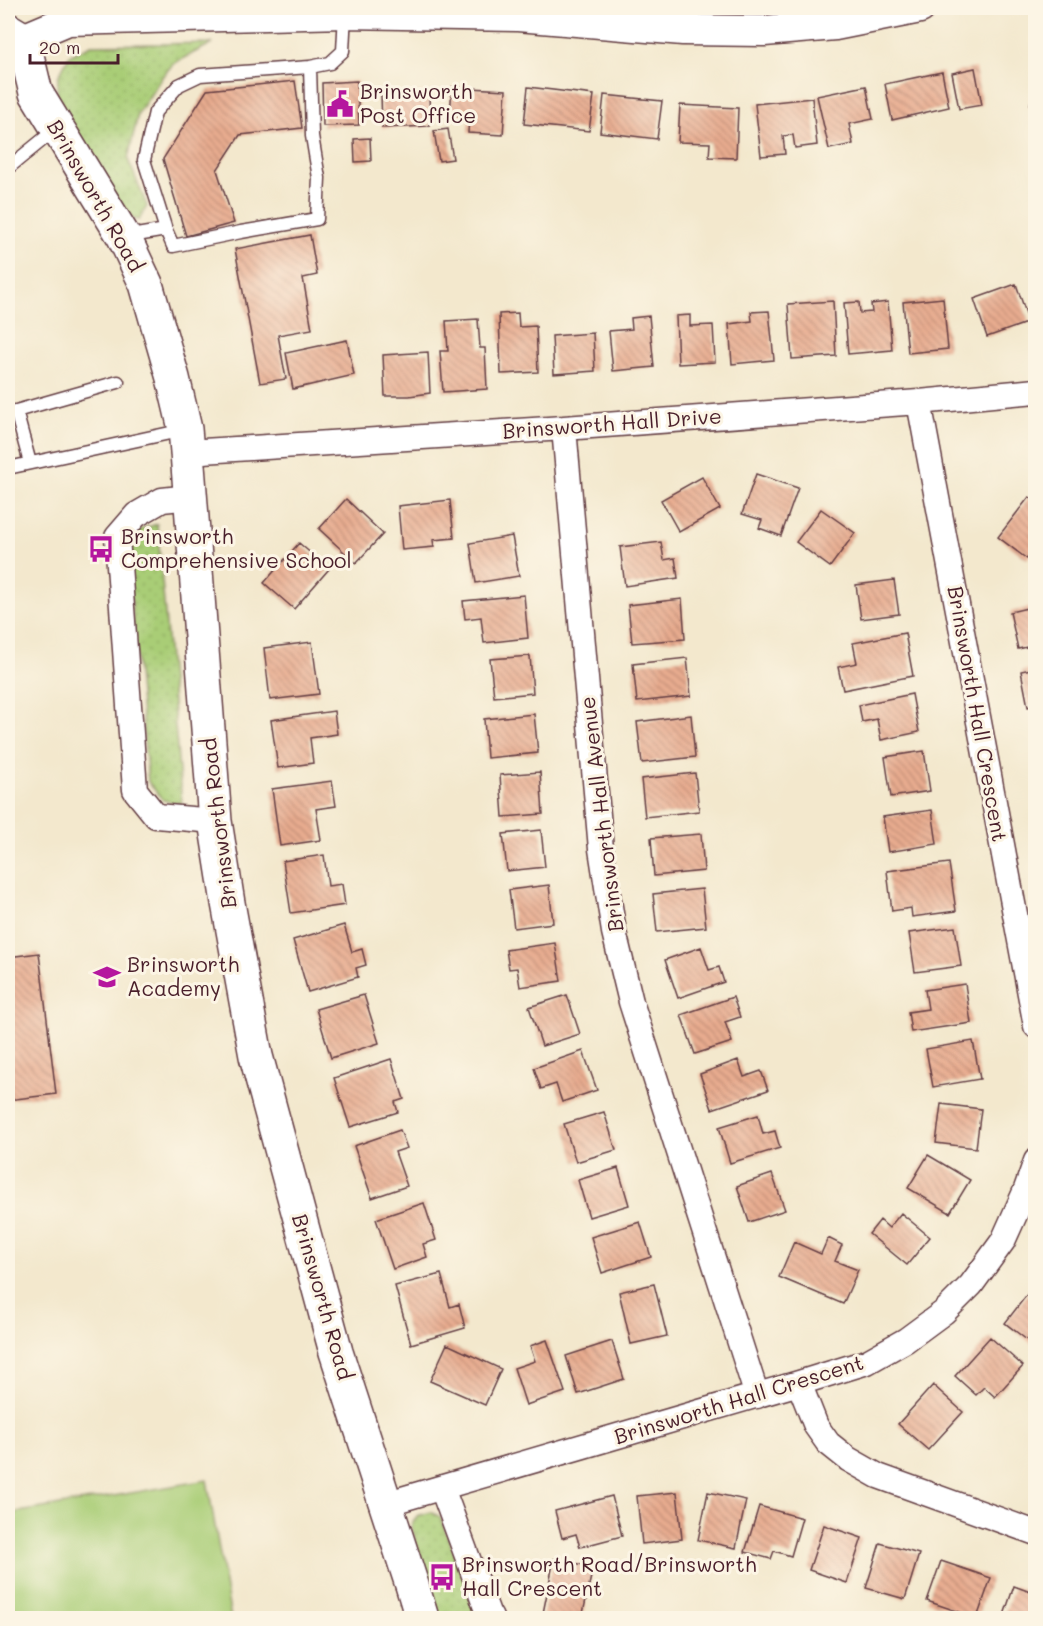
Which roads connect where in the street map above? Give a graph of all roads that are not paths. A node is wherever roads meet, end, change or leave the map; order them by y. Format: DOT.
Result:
graph roads {
  1 [pos="920,8"];
  2 [pos="517,12"];
  3 [pos="345,13"];
  4 [pos="15,35"];
  5 [pos="310,67"];
  6 [pos="57,129"];
  7 [pos="8,168"];
  8 [pos="166,230"];
  9 [pos="124,237"];
  10 [pos="118,382"];
  11 [pos="1035,391"];
  12 [pos="919,402"];
  13 [pos="564,428"];
  14 [pos="186,441"];
  15 [pos="30,463"];
  16 [pos="8,468"];
  17 [pos="190,497"];
  18 [pos="215,821"];
  19 [pos="1035,1026"];
  20 [pos="1035,1161"];
  21 [pos="799,1383"];
  22 [pos="757,1396"];
  23 [pos="442,1488"];
  24 [pos="385,1504"];
  25 [pos="1035,1533"];
  26 [pos="422,1618"];
  27 [pos="491,1618"];
  1 -- 2 [label="street"];
  2 -- 3 [label="street"];
  3 -- 4 [label="street"];
  3 -- 5 [label="lane"];
  4 -- 6 [label="main road, Brinsworth Road"];
  5 -- 8 [label="lane"];
  5 -- 8 [label="lane"];
  6 -- 7 [label="lane"];
  6 -- 9 [label="main road, Brinsworth Road"];
  8 -- 9 [label="lane"];
  9 -- 14 [label="main road, Brinsworth Road"];
  10 -- 15 [label="lane"];
  11 -- 12 [label="street, Brinsworth Hall Drive"];
  12 -- 13 [label="street, Brinsworth Hall Drive"];
  12 -- 19 [label="street, Brinsworth Hall Crescent"];
  13 -- 14 [label="street, Brinsworth Hall Drive"];
  13 -- 22 [label="street, Brinsworth Hall Avenue"];
  14 -- 15 [label="lane"];
  14 -- 17 [label="main road, Brinsworth Road"];
  15 -- 16 [label="lane"];
  17 -- 18 [label="main road, Brinsworth Road"];
  17 -- 18 [label="street"];
  18 -- 24 [label="main road, Brinsworth Road"];
  20 -- 21 [label="street, Brinsworth Hall Crescent"];
  21 -- 22 [label="street, Brinsworth Hall Crescent"];
  21 -- 25 [label="street"];
  22 -- 23 [label="street, Brinsworth Hall Crescent"];
  23 -- 24 [label="street, Brinsworth Hall Crescent"];
  23 -- 27 [label="street"];
  24 -- 26 [label="main road, Brinsworth Road"];
}
